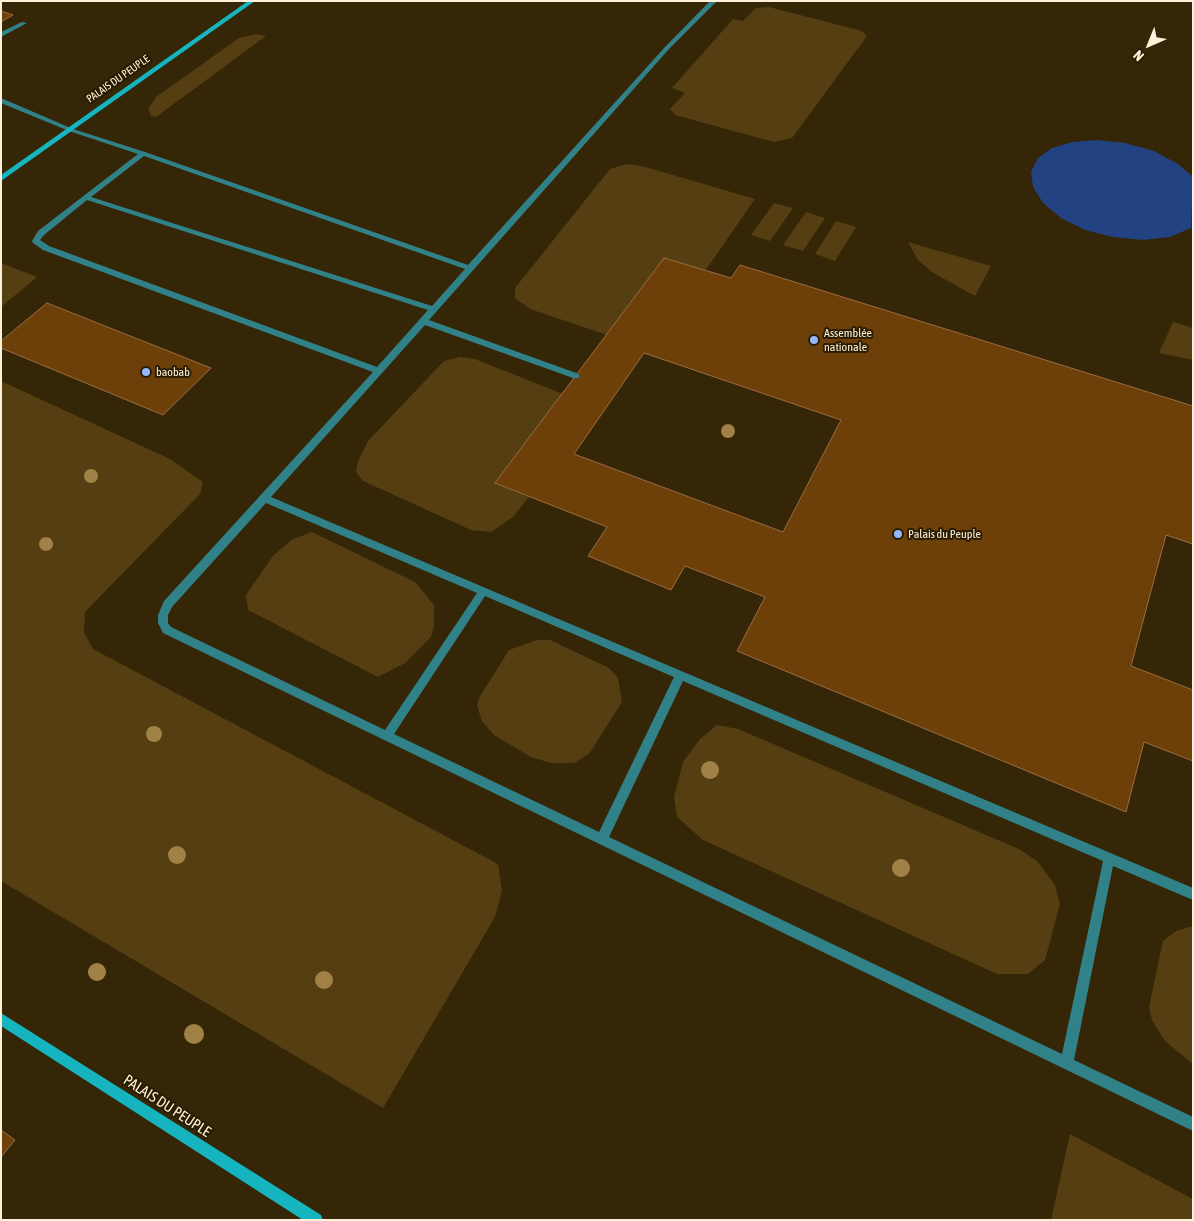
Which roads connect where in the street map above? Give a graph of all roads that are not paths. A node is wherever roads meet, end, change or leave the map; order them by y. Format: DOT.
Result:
graph roads {
  1 [pos="252,1"];
  2 [pos="714,1"];
  3 [pos="24,23"];
  4 [pos="1,35"];
  5 [pos="1,100"];
  6 [pos="71,130"];
  7 [pos="143,153"];
  8 [pos="1,179"];
  9 [pos="87,198"];
  10 [pos="471,269"];
  11 [pos="434,309"];
  12 [pos="423,321"];
  13 [pos="379,371"];
  14 [pos="576,376"];
  15 [pos="264,498"];
  16 [pos="483,591"];
  17 [pos="680,676"];
  18 [pos="387,735"];
  19 [pos="602,839"];
  20 [pos="1108,858"];
  21 [pos="1193,894"];
  22 [pos="1,1019"];
  23 [pos="1066,1063"];
  24 [pos="1193,1124"];
  25 [pos="316,1220"];
  1 -- 6 [label="street, PALAIS DU PEUPLE"];
  2 -- 10 [label="street"];
  3 -- 4 [label="street"];
  5 -- 6 [label="street"];
  6 -- 7 [label="street"];
  6 -- 8 [label="street, PALAIS DU PEUPLE"];
  7 -- 9 [label="street"];
  7 -- 10 [label="street"];
  9 -- 11 [label="street"];
  9 -- 13 [label="street"];
  10 -- 11 [label="street"];
  11 -- 12 [label="street"];
  12 -- 13 [label="street"];
  12 -- 14 [label="street"];
  13 -- 15 [label="street"];
  15 -- 16 [label="street"];
  15 -- 18 [label="street"];
  16 -- 17 [label="street"];
  16 -- 18 [label="street"];
  17 -- 19 [label="street"];
  17 -- 20 [label="street"];
  18 -- 19 [label="street"];
  19 -- 23 [label="street"];
  20 -- 21 [label="street"];
  20 -- 23 [label="street"];
  22 -- 25 [label="street, PALAIS DU PEUPLE"];
  23 -- 24 [label="street"];
}
